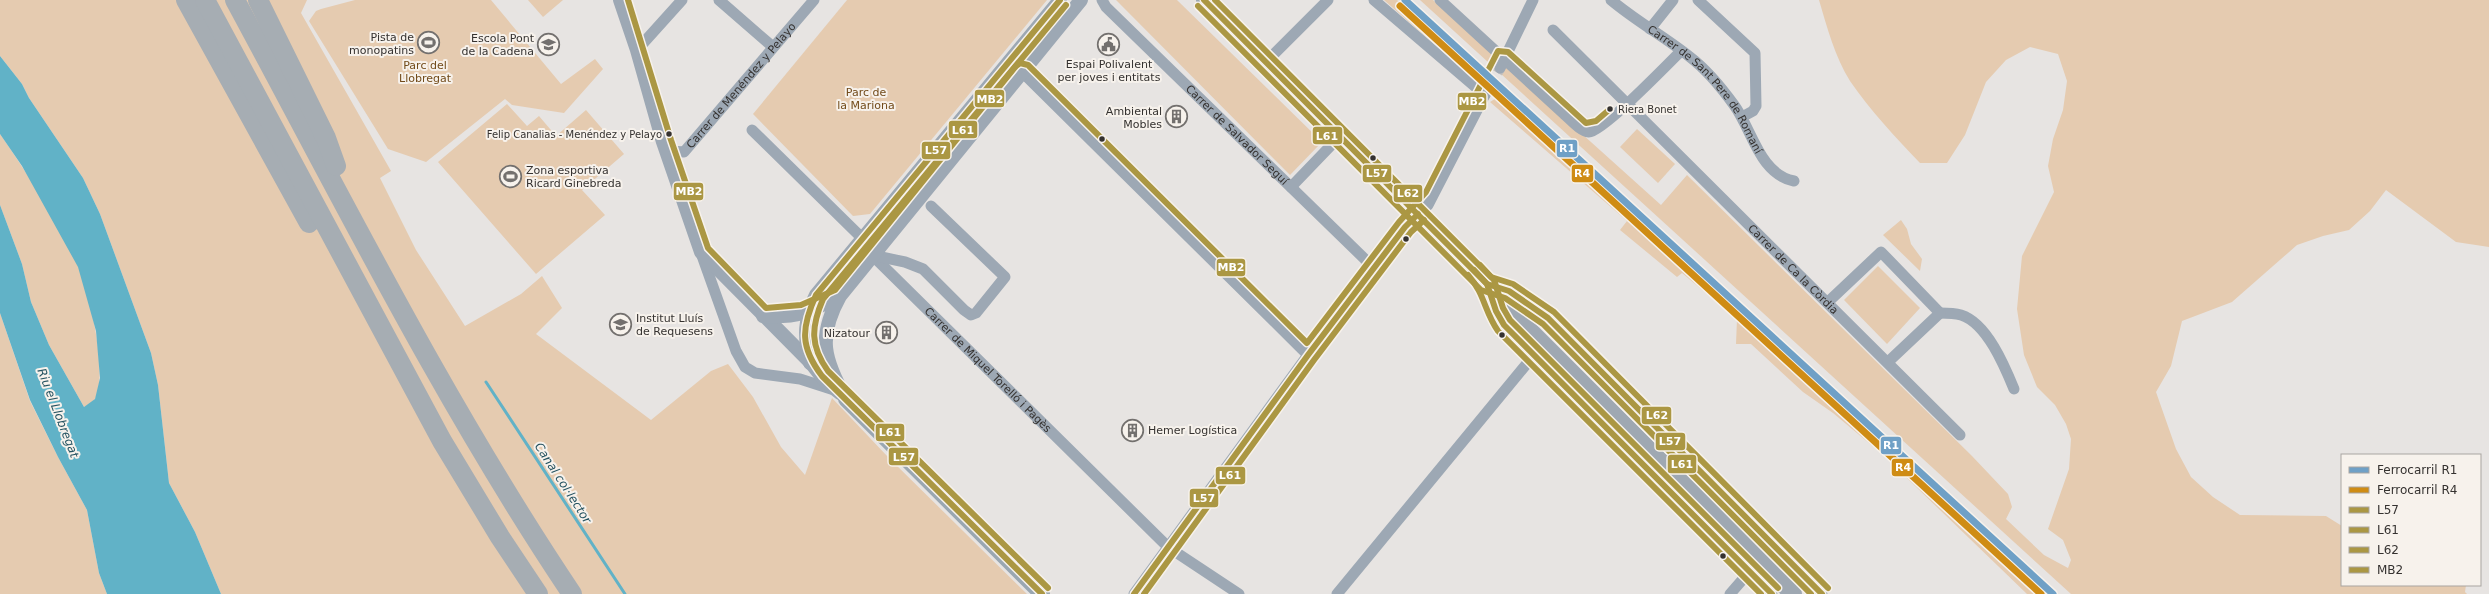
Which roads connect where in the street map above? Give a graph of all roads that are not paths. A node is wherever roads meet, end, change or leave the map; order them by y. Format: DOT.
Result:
graph roads {
  1 [pos="186,0"];
  2 [pos="204,0"];
  3 [pos="235,0"];
  4 [pos="258,0"];
  5 [pos="620,0"];
  6 [pos="682,0"];
  7 [pos="719,0"];
  8 [pos="814,0"];
  9 [pos="1060,0"];
  10 [pos="1081,0"];
  11 [pos="1102,0"];
  12 [pos="1204,0"];
  13 [pos="1328,0"];
  14 [pos="1374,0"];
  15 [pos="1440,0"];
  16 [pos="1533,0"];
  17 [pos="1611,0"];
  18 [pos="1673,0"];
  19 [pos="1698,0"];
  20 [pos="1650,29"];
  21 [pos="1553,30"];
  22 [pos="774,47"];
  23 [pos="637,50"];
  24 [pos="1681,51"];
  25 [pos="1011,61"];
  26 [pos="1266,62"];
  27 [pos="1501,63"];
  28 [pos="1022,71"];
  29 [pos="1626,104"];
  30 [pos="1742,118"];
  31 [pos="752,130"];
  32 [pos="1340,136"];
  33 [pos="664,142"];
  34 [pos="1794,181"];
  35 [pos="1291,187"];
  36 [pos="932,206"];
  37 [pos="1418,214"];
  38 [pos="357,224"];
  39 [pos="862,238"];
  40 [pos="701,252"];
  41 [pos="872,255"];
  42 [pos="1374,268"];
  43 [pos="1487,284"];
  44 [pos="840,296"];
  45 [pos="1828,302"];
  46 [pos="807,313"];
  47 [pos="1940,313"];
  48 [pos="763,316"];
  49 [pos="1559,329"];
  50 [pos="383,332"];
  51 [pos="1522,333"];
  52 [pos="1308,355"];
  53 [pos="1534,355"];
  54 [pos="1888,362"];
  55 [pos="810,363"];
  56 [pos="2014,389"];
  57 [pos="841,395"];
  58 [pos="1960,435"];
  59 [pos="1168,547"];
  60 [pos="1757,568"];
  61 [pos="538,594"];
  62 [pos="572,594"];
  63 [pos="1042,594"];
  64 [pos="1134,594"];
  65 [pos="1239,594"];
  66 [pos="1337,594"];
  67 [pos="1730,594"];
  68 [pos="1772,594"];
  69 [pos="1793,594"];
  70 [pos="1822,594"];
  1 -- 50 [label="highway"];
  2 -- 50 [label="highway"];
  3 -- 38 [label="highway"];
  4 -- 38 [label="highway"];
  5 -- 23 [label="street"];
  6 -- 23 [label="street"];
  7 -- 22 [label="street"];
  8 -- 22 [label="street, Carrer de Menéndez y Pelayo"];
  9 -- 25 [label="street"];
  10 -- 28 [label="street"];
  11 -- 35 [label="street, Carrer de Salvador Seguí"];
  12 -- 26 [label="main road"];
  13 -- 26 [label="street"];
  14 -- 37 [label="street"];
  15 -- 27 [label="street"];
  16 -- 27 [label="street"];
  17 -- 20 [label="street, Carrer de Sant Pere de Romaní"];
  18 -- 20 [label="street"];
  19 -- 30 [label="street"];
  20 -- 24 [label="street, Carrer de Sant Pere de Romaní"];
  21 -- 29 [label="street, Carrer de Ca la Còrdia"];
  22 -- 33 [label="street, Carrer de Menéndez y Pelayo"];
  23 -- 33 [label="street"];
  24 -- 29 [label="street"];
  24 -- 30 [label="street, Carrer de Sant Pere de Romaní"];
  25 -- 28 [label="street"];
  25 -- 39 [label="street"];
  26 -- 32 [label="main road"];
  27 -- 29 [label="street"];
  28 -- 41 [label="street"];
  28 -- 52 [label="street"];
  29 -- 45 [label="street, Carrer de Ca la Còrdia"];
  30 -- 34 [label="street, Carrer de Sant Pere de Romaní"];
  31 -- 39 [label="street, Carrer de Miquel Torelló i Pagès"];
  32 -- 35 [label="street"];
  32 -- 37 [label="main road"];
  33 -- 40 [label="street"];
  35 -- 42 [label="street, Carrer de Salvador Seguí"];
  36 -- 41 [label="street"];
  37 -- 42 [label="street"];
  37 -- 43 [label="main road"];
  38 -- 62 [label="highway"];
  39 -- 41 [label="street, Carrer de Miquel Torelló i Pagès"];
  39 -- 46 [label="street"];
  40 -- 48 [label="street"];
  40 -- 57 [label="street"];
  41 -- 44 [label="street"];
  41 -- 59 [label="street, Carrer de Miquel Torelló i Pagès"];
  42 -- 52 [label="street"];
  43 -- 49 [label="street"];
  43 -- 51 [label="main road"];
  44 -- 46 [label="street"];
  44 -- 57 [label="street"];
  45 -- 47 [label="street"];
  45 -- 54 [label="street, Carrer de Ca la Còrdia"];
  46 -- 48 [label="street"];
  46 -- 55 [label="street"];
  47 -- 54 [label="street"];
  47 -- 56 [label="street"];
  48 -- 55 [label="street"];
  49 -- 51 [label="street"];
  49 -- 70 [label="street"];
  50 -- 61 [label="highway"];
  51 -- 53 [label="street"];
  51 -- 60 [label="main road"];
  52 -- 59 [label="street"];
  53 -- 60 [label="street"];
  53 -- 66 [label="street"];
  54 -- 58 [label="street, Carrer de Ca la Còrdia"];
  55 -- 57 [label="street"];
  57 -- 63 [label="main road"];
  59 -- 64 [label="street"];
  59 -- 65 [label="street, Carrer de Miquel Torelló i Pagès"];
  60 -- 67 [label="street"];
  60 -- 68 [label="street"];
  60 -- 69 [label="main road"];
}
